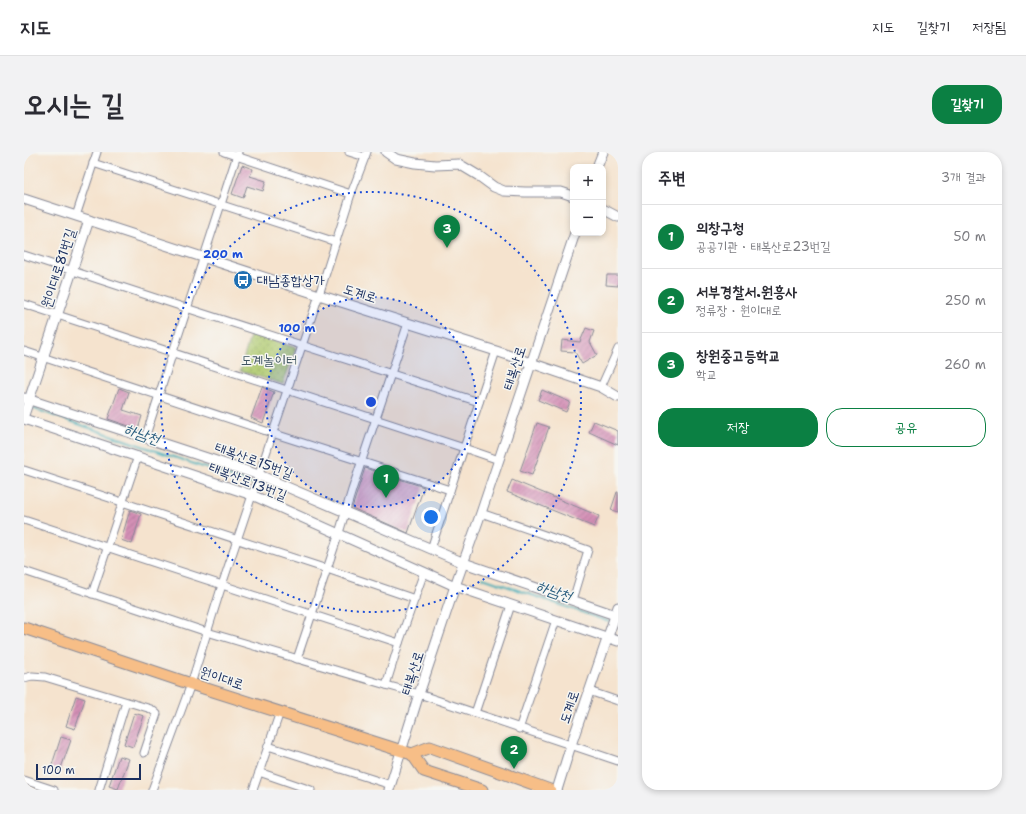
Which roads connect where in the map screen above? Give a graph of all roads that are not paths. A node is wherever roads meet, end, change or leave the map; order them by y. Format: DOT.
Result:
graph roads {
  1 [pos="97,152"];
  2 [pos="224,152"];
  3 [pos="349,152"];
  4 [pos="386,152"];
  5 [pos="603,152"];
  6 [pos="237,154"];
  7 [pos="366,155"];
  8 [pos="93,163"];
  9 [pos="598,164"];
  10 [pos="351,194"];
  11 [pos="570,195"];
  12 [pos="24,199"];
  13 [pos="221,205"];
  14 [pos="606,211"];
  15 [pos="76,216"];
  16 [pos="618,217"];
  17 [pos="89,220"];
  18 [pos="574,236"];
  19 [pos="336,242"];
  20 [pos="24,255"];
  21 [pos="204,257"];
  22 [pos="72,271"];
  23 [pos="319,295"];
  24 [pos="24,304"];
  25 [pos="186,308"];
  26 [pos="57,315"];
  27 [pos="408,323"];
  28 [pos="302,346"];
  29 [pos="618,349"];
  30 [pos="24,351"];
  31 [pos="496,351"];
  32 [pos="172,352"];
  33 [pos="43,357"];
  34 [pos="531,363"];
  35 [pos="391,374"];
  36 [pos="601,387"];
  37 [pos="287,390"];
  38 [pos="158,395"];
  39 [pos="618,397"];
  40 [pos="27,400"];
  41 [pos="479,402"];
  42 [pos="24,416"];
  43 [pos="376,419"];
  44 [pos="272,433"];
  45 [pos="145,438"];
  46 [pos="464,448"];
  47 [pos="138,456"];
  48 [pos="499,460"];
  49 [pos="362,462"];
  50 [pos="24,470"];
  51 [pos="259,474"];
  52 [pos="450,490"];
  53 [pos="252,495"];
  54 [pos="123,502"];
  55 [pos="345,512"];
  56 [pos="481,513"];
  57 [pos="24,520"];
  58 [pos="338,533"];
  59 [pos="238,539"];
  60 [pos="107,548"];
  61 [pos="431,549"];
  62 [pos="463,564"];
  63 [pos="327,569"];
  64 [pos="24,571"];
  65 [pos="424,572"];
  66 [pos="456,584"];
  67 [pos="222,585"];
  68 [pos="92,594"];
  69 [pos="414,599"];
  70 [pos="574,600"];
  71 [pos="511,605"];
  72 [pos="312,614"];
  73 [pos="616,614"];
  74 [pos="556,620"];
  75 [pos="24,628"];
  76 [pos="207,632"];
  77 [pos="608,636"];
  78 [pos="618,641"];
  79 [pos="399,644"];
  80 [pos="297,659"];
  81 [pos="24,678"];
  82 [pos="191,684"];
  83 [pos="386,685"];
  84 [pos="590,691"];
  85 [pos="419,694"];
  86 [pos="618,701"];
  87 [pos="126,702"];
  88 [pos="280,712"];
  89 [pos="475,713"];
  90 [pos="519,728"];
  91 [pos="571,745"];
  92 [pos="268,746"];
  93 [pos="406,752"];
  94 [pos="144,753"];
  95 [pos="618,761"];
  96 [pos="259,772"];
  97 [pos="24,780"];
  98 [pos="390,788"];
  99 [pos="54,790"];
  100 [pos="98,790"];
  101 [pos="152,790"];
  102 [pos="252,790"];
  103 [pos="311,790"];
  104 [pos="482,790"];
  105 [pos="550,790"];
  106 [pos="557,790"];
  1 -- 8 [label="street"];
  2 -- 6 [label="street"];
  3 -- 7 [label="street"];
  4 -- 11 [label="street"];
  5 -- 9 [label="street"];
  6 -- 10 [label="street"];
  6 -- 13 [label="street"];
  7 -- 10 [label="street"];
  8 -- 13 [label="street"];
  8 -- 15 [label="street"];
  10 -- 19 [label="street"];
  12 -- 15 [label="street, 도계로"];
  13 -- 19 [label="street"];
  13 -- 21 [label="street"];
  14 -- 16 [label="street"];
  15 -- 17 [label="street, 도계로"];
  17 -- 21 [label="street, 도계로"];
  17 -- 22 [label="street, 원이대로81번길"];
  18 -- 34 [label="street, 태복산로"];
  19 -- 23 [label="street"];
  20 -- 22 [label="street"];
  21 -- 23 [label="street, 도계로"];
  21 -- 25 [label="street"];
  22 -- 25 [label="street"];
  22 -- 26 [label="street, 원이대로81번길"];
  23 -- 27 [label="street, 도계로"];
  23 -- 28 [label="street"];
  24 -- 26 [label="street"];
  25 -- 28 [label="street"];
  25 -- 32 [label="street"];
  26 -- 32 [label="street"];
  26 -- 33 [label="street, 원이대로81번길"];
  27 -- 31 [label="street, 도계로"];
  27 -- 35 [label="street"];
  28 -- 35 [label="street"];
  28 -- 37 [label="street"];
  29 -- 36 [label="street"];
  30 -- 33 [label="street"];
  31 -- 34 [label="street, 도계로"];
  31 -- 41 [label="street"];
  32 -- 37 [label="street"];
  32 -- 38 [label="street"];
  33 -- 38 [label="street"];
  33 -- 40 [label="street, 원이대로81번길"];
  34 -- 36 [label="street, 도계로"];
  34 -- 48 [label="street, 태복산로"];
  35 -- 41 [label="street"];
  35 -- 43 [label="street"];
  36 -- 39 [label="street, 도계로"];
  37 -- 43 [label="street"];
  37 -- 44 [label="street"];
  38 -- 44 [label="street"];
  38 -- 45 [label="street"];
  40 -- 42 [label="street, 원이대로81번길"];
  40 -- 45 [label="street, 태복산로15번길"];
  41 -- 46 [label="street"];
  42 -- 47 [label="street, 태복산로13번길"];
  43 -- 46 [label="street"];
  43 -- 49 [label="street"];
  44 -- 49 [label="street"];
  44 -- 51 [label="street"];
  45 -- 51 [label="street, 태복산로15번길"];
  46 -- 48 [label="street"];
  46 -- 52 [label="street"];
  47 -- 53 [label="street, 태복산로13번길"];
  47 -- 54 [label="street"];
  48 -- 56 [label="street, 태복산로"];
  49 -- 52 [label="street"];
  49 -- 55 [label="street"];
  50 -- 54 [label="street"];
  51 -- 53 [label="street"];
  51 -- 55 [label="street, 태복산로15번길"];
  52 -- 61 [label="street"];
  53 -- 58 [label="street, 태복산로13번길"];
  53 -- 59 [label="street"];
  54 -- 59 [label="street"];
  54 -- 60 [label="street"];
  55 -- 58 [label="street"];
  55 -- 61 [label="street, 태복산로15번길"];
  56 -- 62 [label="street, 태복산로"];
  56 -- 70 [label="street"];
  57 -- 60 [label="street"];
  58 -- 63 [label="street"];
  58 -- 65 [label="street, 태복산로13번길"];
  59 -- 63 [label="street"];
  59 -- 67 [label="street"];
  60 -- 67 [label="street"];
  60 -- 68 [label="street"];
  61 -- 62 [label="street, 태복산로15번길"];
  62 -- 66 [label="street, 태복산로"];
  62 -- 70 [label="street, 태복산로15번길"];
  63 -- 69 [label="street"];
  63 -- 72 [label="street"];
  64 -- 68 [label="street"];
  65 -- 66 [label="street, 태복산로13번길"];
  65 -- 69 [label="street"];
  66 -- 71 [label="street, 태복산로13번길"];
  66 -- 85 [label="street, 태복산로"];
  67 -- 72 [label="street"];
  67 -- 76 [label="street"];
  68 -- 76 [label="street"];
  69 -- 79 [label="street"];
  70 -- 73 [label="street, 태복산로15번길"];
  71 -- 74 [label="street, 태복산로13번길"];
  71 -- 89 [label="street"];
  72 -- 79 [label="street"];
  72 -- 80 [label="street"];
  73 -- 77 [label="street, 도계로"];
  74 -- 77 [label="street, 태복산로13번길"];
  74 -- 90 [label="street"];
  75 -- 82 [label="main road, 원이대로"];
  76 -- 80 [label="street"];
  76 -- 82 [label="street"];
  77 -- 78 [label="street, 태복산로13번길"];
  77 -- 84 [label="street, 도계로"];
  79 -- 83 [label="street"];
  80 -- 83 [label="street"];
  81 -- 87 [label="street"];
  82 -- 88 [label="main road, 원이대로"];
  82 -- 101 [label="street"];
  83 -- 85 [label="street"];
  84 -- 86 [label="street"];
  84 -- 91 [label="street, 도계로"];
  85 -- 89 [label="street"];
  85 -- 93 [label="street, 태복산로"];
  87 -- 94 [label="street"];
  87 -- 100 [label="street"];
  88 -- 92 [label="street"];
  88 -- 93 [label="main road, 원이대로"];
  89 -- 90 [label="street"];
  90 -- 91 [label="street"];
  91 -- 95 [label="street"];
  91 -- 106 [label="street, 도계로"];
  92 -- 96 [label="street"];
  92 -- 98 [label="street"];
  93 -- 98 [label="street, 태복산로"];
  93 -- 104 [label="main road"];
  93 -- 105 [label="main road"];
  96 -- 102 [label="street"];
  96 -- 103 [label="street"];
  97 -- 99 [label="street"];
}
